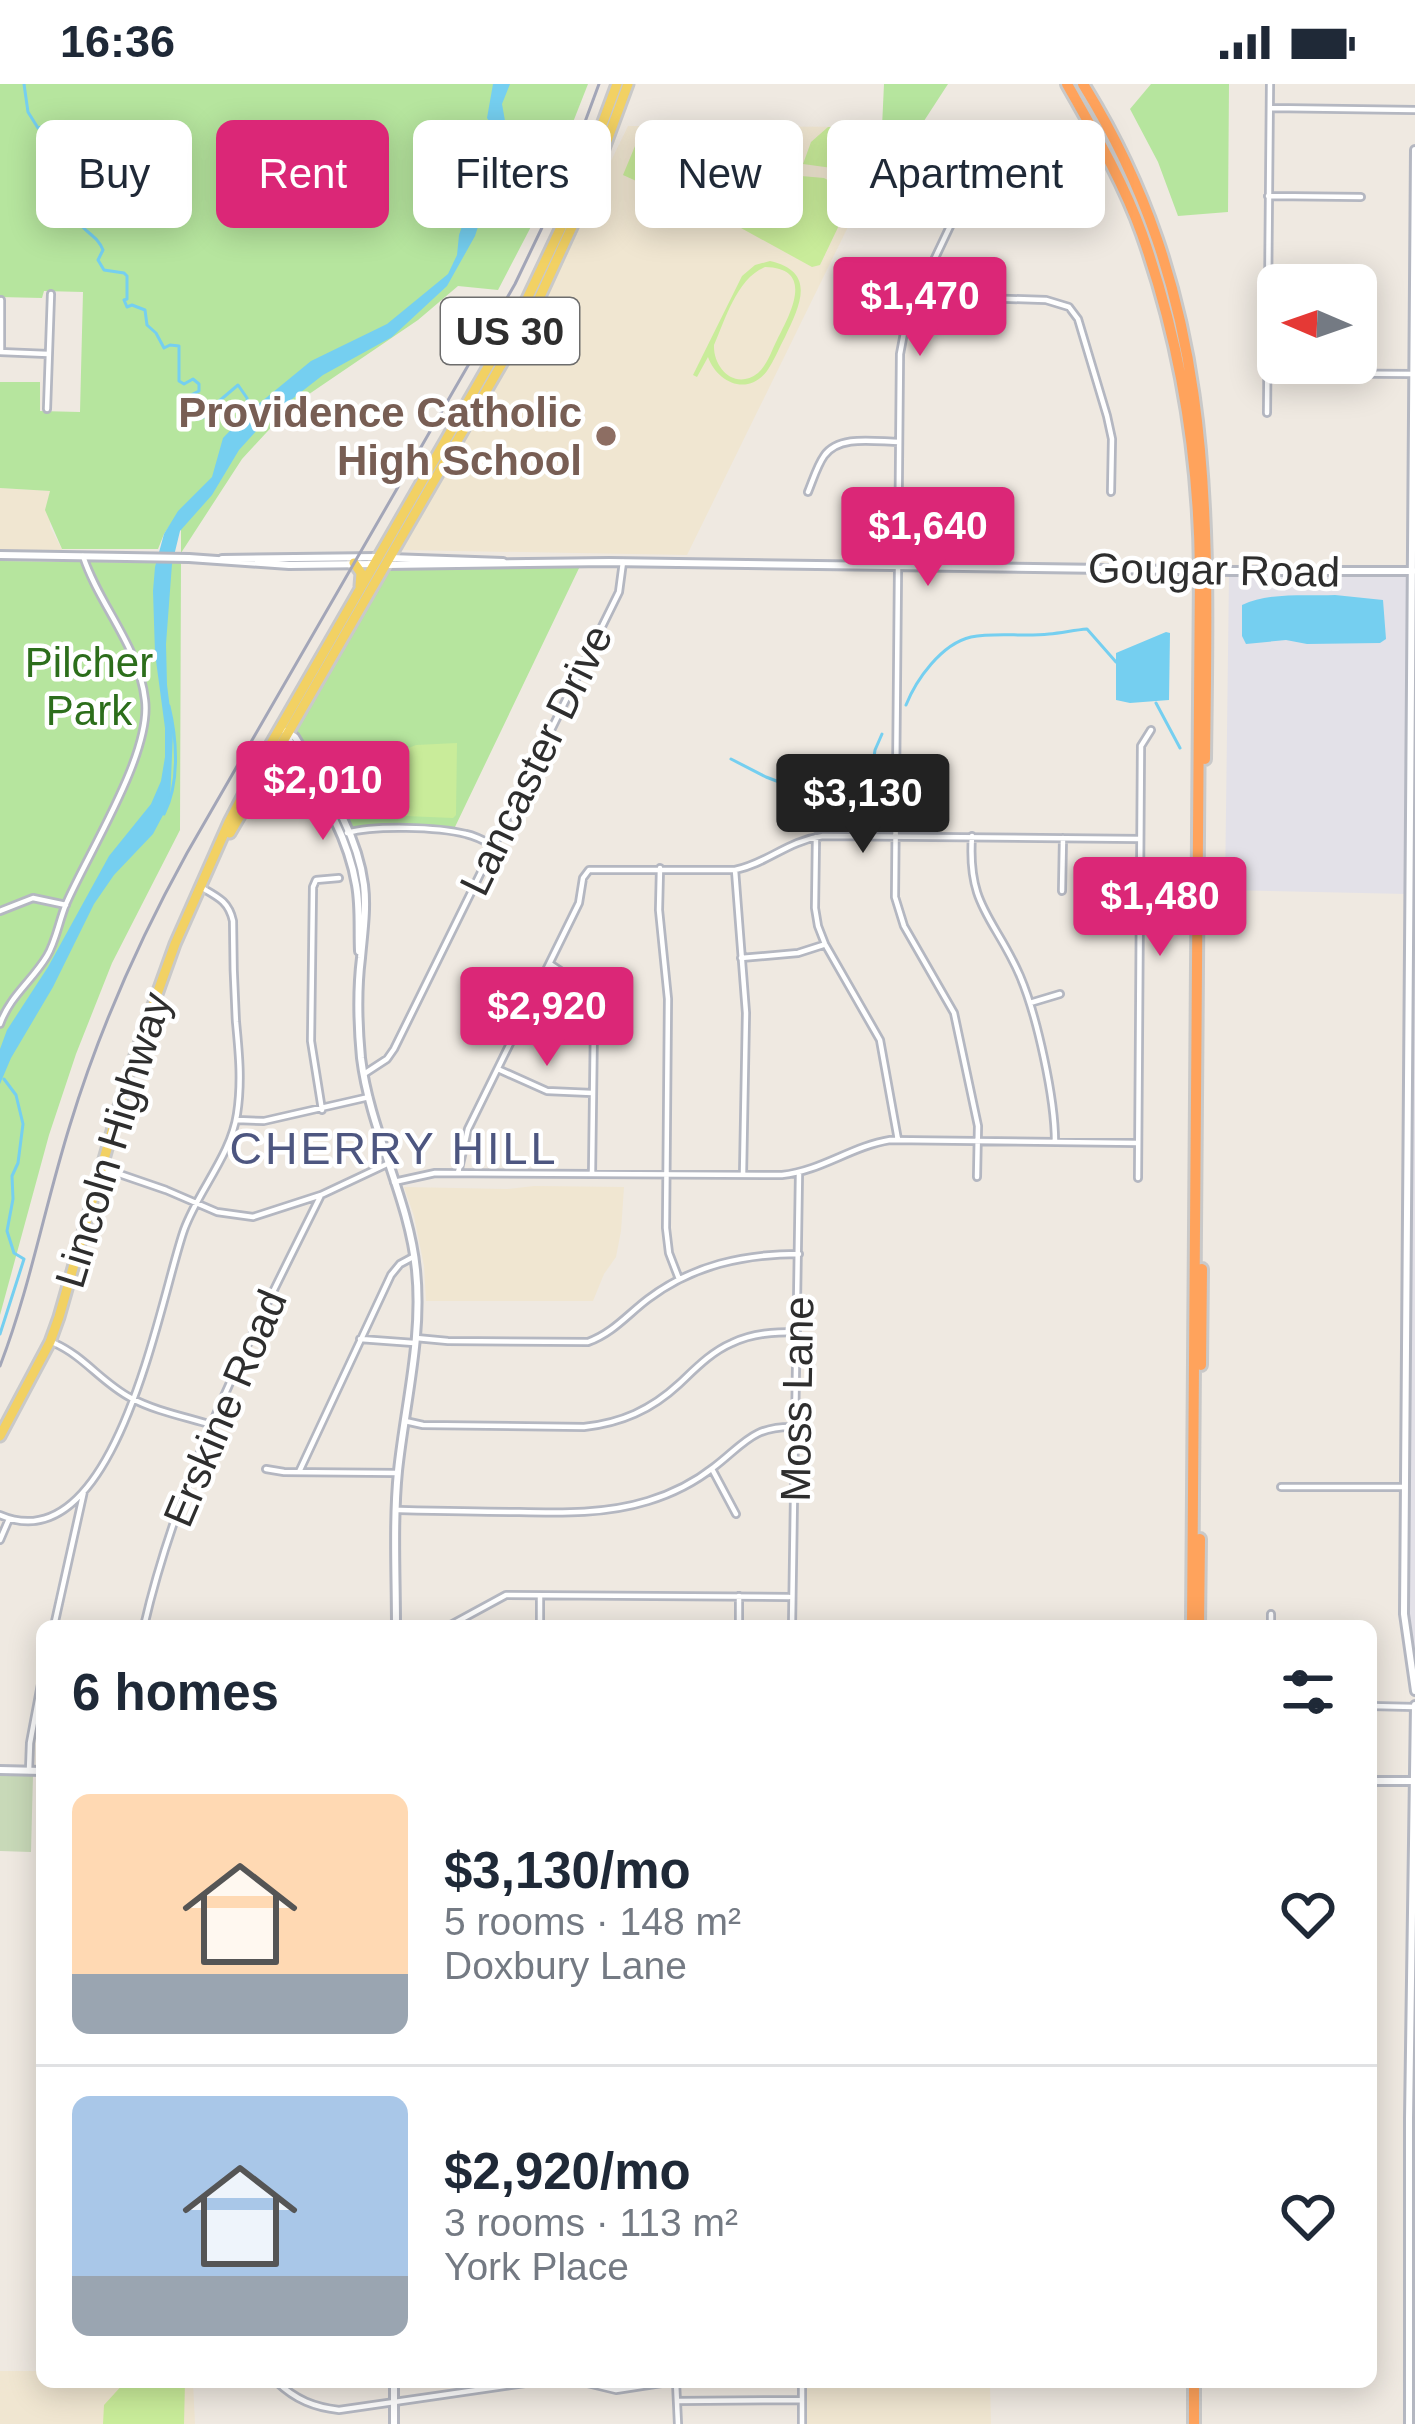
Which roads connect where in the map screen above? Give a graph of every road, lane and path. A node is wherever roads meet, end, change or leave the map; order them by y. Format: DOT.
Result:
graph roads {
  1 [pos="617,84"];
  2 [pos="628,84"];
  3 [pos="1065,84"];
  4 [pos="1083,84"];
  5 [pos="1270,84"];
  6 [pos="1269,108"];
  7 [pos="1415,110"];
  8 [pos="1415,150"];
  9 [pos="1268,196"];
  10 [pos="1361,196"];
  11 [pos="949,228"];
  12 [pos="1267,264"];
  13 [pos="51,294"];
  14 [pos="917,296"];
  15 [pos="1,300"];
  16 [pos="0,352"];
  17 [pos="51,354"];
  18 [pos="1377,374"];
  19 [pos="1413,374"];
  20 [pos="1268,384"];
  21 [pos="47,409"];
  22 [pos="1267,413"];
  23 [pos="899,442"];
  24 [pos="808,492"];
  25 [pos="1111,492"];
  26 [pos="0,555"];
  27 [pos="83,556"];
  28 [pos="219,560"];
  29 [pos="382,561"];
  30 [pos="623,562"];
  31 [pos="355,563"];
  32 [pos="898,568"];
  33 [pos="1414,571"];
  34 [pos="359,590"];
  35 [pos="285,730"];
  36 [pos="1150,730"];
  37 [pos="346,833"];
  38 [pos="895,835"];
  39 [pos="972,836"];
  40 [pos="815,837"];
  41 [pos="1063,838"];
  42 [pos="1140,838"];
  43 [pos="494,846"];
  44 [pos="660,868"];
  45 [pos="735,870"];
  46 [pos="339,878"];
  47 [pos="201,887"];
  48 [pos="1062,891"];
  49 [pos="66,905"];
  50 [pos="0,911"];
  51 [pos="825,944"];
  52 [pos="741,958"];
  53 [pos="550,964"];
  54 [pos="1060,994"];
  55 [pos="1030,1003"];
  56 [pos="0,1024"];
  57 [pos="498,1069"];
  58 [pos="364,1074"];
  59 [pos="592,1093"];
  60 [pos="369,1097"];
  61 [pos="322,1110"];
  62 [pos="236,1120"];
  63 [pos="898,1140"];
  64 [pos="978,1141"];
  65 [pos="1055,1142"];
  66 [pos="1138,1143"];
  67 [pos="388,1164"];
  68 [pos="102,1168"];
  69 [pos="458,1173"];
  70 [pos="800,1173"];
  71 [pos="592,1174"];
  72 [pos="743,1175"];
  73 [pos="666,1176"];
  74 [pos="977,1178"];
  75 [pos="1138,1178"];
  76 [pos="394,1182"];
  77 [pos="321,1195"];
  78 [pos="195,1203"];
  79 [pos="799,1254"];
  80 [pos="415,1257"];
  81 [pos="679,1279"];
  82 [pos="798,1332"];
  83 [pos="360,1339"];
  84 [pos="415,1340"];
  85 [pos="50,1342"];
  86 [pos="134,1400"];
  87 [pos="405,1421"];
  88 [pos="212,1425"];
  89 [pos="796,1427"];
  90 [pos="0,1436"];
  91 [pos="266,1469"];
  92 [pos="712,1469"];
  93 [pos="299,1472"];
  94 [pos="398,1473"];
  95 [pos="1280,1487"];
  96 [pos="1406,1487"];
  97 [pos="85,1489"];
  98 [pos="398,1510"];
  99 [pos="736,1514"];
  100 [pos="0,1515"];
  101 [pos="9,1519"];
  102 [pos="0,1540"];
  103 [pos="540,1596"];
  104 [pos="740,1596"];
  105 [pos="792,1597"];
  106 [pos="1271,1614"];
  107 [pos="55,1620"];
  108 [pos="146,1620"];
  109 [pos="396,1620"];
  110 [pos="459,1620"];
  111 [pos="540,1620"];
  112 [pos="739,1620"];
  113 [pos="792,1620"];
  114 [pos="1195,1620"];
  115 [pos="1195,1620"];
  116 [pos="1271,1620"];
  117 [pos="1415,1691"];
  118 [pos="1377,1706"];
  119 [pos="1415,1706"];
  120 [pos="36,1711"];
  121 [pos="0,1770"];
  122 [pos="29,1771"];
  123 [pos="36,1771"];
  124 [pos="1414,1780"];
  125 [pos="1377,1781"];
  126 [pos="284,2388"];
  127 [pos="394,2388"];
  128 [pos="493,2388"];
  129 [pos="674,2388"];
  130 [pos="802,2388"];
  131 [pos="1190,2388"];
  132 [pos="802,2400"];
  133 [pos="678,2401"];
  134 [pos="394,2403"];
  135 [pos="394,2424"];
  136 [pos="678,2424"];
  137 [pos="802,2424"];
  138 [pos="1190,2424"];
  139 [pos="1409,2424"];
  1 -- 29 [label="main road, US 30"];
  2 -- 29 [label="main road, US 30"];
  3 -- 114 [label="highway"];
  4 -- 115 [label="highway"];
  5 -- 6 [label="street"];
  6 -- 7 [label="street"];
  6 -- 9 [label="street"];
  8 -- 19 [label="street"];
  9 -- 10 [label="street"];
  9 -- 12 [label="street"];
  11 -- 14 [label="street"];
  13 -- 17 [label="street"];
  14 -- 23 [label="street"];
  14 -- 25 [label="street"];
  15 -- 16 [label="street"];
  16 -- 17 [label="street"];
  17 -- 21 [label="street"];
  18 -- 19 [label="street"];
  19 -- 33 [label="street"];
  20 -- 22 [label="street"];
  23 -- 24 [label="street"];
  23 -- 32 [label="street"];
  26 -- 27 [label="street, Gougar Road"];
  27 -- 28 [label="street, Gougar Road"];
  27 -- 49 [label="street"];
  28 -- 29 [label="street, Gougar Road"];
  28 -- 31 [label="street, Gougar Road"];
  29 -- 30 [label="street, Gougar Road"];
  29 -- 31 [label="street, Gougar Road"];
  29 -- 34 [label="main road, Lincoln Highway / US 30"];
  29 -- 35 [label="main road, Lincoln Highway / US 30"];
  30 -- 32 [label="street, Gougar Road"];
  30 -- 43 [label="street, Lancaster Drive"];
  31 -- 34 [label="main road"];
  32 -- 33 [label="street, Gougar Road, bridge"];
  32 -- 38 [label="street"];
  33 -- 96 [label="street"];
  34 -- 35 [label="main road, Lincoln Highway / US 30"];
  35 -- 37 [label="street"];
  35 -- 47 [label="main road, Lincoln Highway / US 30"];
  36 -- 42 [label="street"];
  37 -- 43 [label="street"];
  37 -- 58 [label="street"];
  38 -- 39 [label="street"];
  38 -- 40 [label="street"];
  38 -- 64 [label="street"];
  39 -- 41 [label="street"];
  39 -- 55 [label="street"];
  40 -- 45 [label="street"];
  40 -- 51 [label="street"];
  41 -- 42 [label="street"];
  41 -- 48 [label="street"];
  42 -- 66 [label="street"];
  43 -- 58 [label="street, Lancaster Drive"];
  44 -- 45 [label="street"];
  44 -- 53 [label="street"];
  44 -- 73 [label="street"];
  45 -- 52 [label="street"];
  46 -- 61 [label="street"];
  47 -- 62 [label="street"];
  47 -- 68 [label="main road, Lincoln Highway / US 30"];
  49 -- 50 [label="street"];
  49 -- 56 [label="street"];
  51 -- 52 [label="street"];
  51 -- 63 [label="street"];
  52 -- 72 [label="street"];
  53 -- 57 [label="street"];
  53 -- 59 [label="street"];
  54 -- 55 [label="street"];
  55 -- 65 [label="street"];
  57 -- 59 [label="street"];
  57 -- 69 [label="street"];
  58 -- 60 [label="street"];
  59 -- 71 [label="street"];
  60 -- 61 [label="street"];
  60 -- 67 [label="street"];
  61 -- 62 [label="street"];
  62 -- 78 [label="street"];
  63 -- 64 [label="street"];
  63 -- 70 [label="street"];
  64 -- 65 [label="street"];
  64 -- 74 [label="street"];
  65 -- 66 [label="street"];
  66 -- 75 [label="street"];
  67 -- 76 [label="street"];
  67 -- 77 [label="street"];
  68 -- 78 [label="street"];
  68 -- 85 [label="main road, Lincoln Highway / US 30"];
  69 -- 71 [label="street"];
  69 -- 76 [label="street"];
  70 -- 72 [label="street"];
  70 -- 79 [label="street, Moss Lane"];
  71 -- 73 [label="street"];
  72 -- 73 [label="street"];
  73 -- 81 [label="street"];
  76 -- 80 [label="street"];
  77 -- 78 [label="street"];
  77 -- 88 [label="street, Erskine Road"];
  78 -- 86 [label="street"];
  79 -- 81 [label="street"];
  79 -- 82 [label="street, Moss Lane"];
  80 -- 83 [label="street"];
  80 -- 84 [label="street"];
  81 -- 84 [label="street"];
  82 -- 87 [label="street"];
  82 -- 89 [label="street, Moss Lane"];
  83 -- 84 [label="street"];
  83 -- 93 [label="street"];
  84 -- 87 [label="street"];
  85 -- 86 [label="street"];
  85 -- 90 [label="main road, Lincoln Highway / US 30"];
  86 -- 88 [label="street"];
  86 -- 97 [label="street"];
  87 -- 94 [label="street"];
  88 -- 108 [label="street, Erskine Road"];
  89 -- 92 [label="street"];
  89 -- 105 [label="street, Moss Lane"];
  91 -- 93 [label="street"];
  92 -- 98 [label="street"];
  92 -- 99 [label="street"];
  93 -- 94 [label="street"];
  94 -- 98 [label="street"];
  95 -- 96 [label="street"];
  96 -- 117 [label="street"];
  97 -- 101 [label="street"];
  97 -- 107 [label="street"];
  98 -- 109 [label="street"];
  100 -- 101 [label="street"];
  101 -- 102 [label="street"];
  103 -- 104 [label="street"];
  103 -- 110 [label="street"];
  103 -- 111 [label="street"];
  104 -- 105 [label="street"];
  104 -- 112 [label="street"];
  105 -- 113 [label="street, Moss Lane"];
  106 -- 116 [label="street"];
  118 -- 119 [label="street"];
  119 -- 124 [label="street"];
  120 -- 122 [label="street"];
  121 -- 122 [label="street"];
  122 -- 123 [label="street"];
  124 -- 125 [label="street"];
  124 -- 139 [label="street"];
  126 -- 134 [label="street"];
  127 -- 134 [label="street"];
  128 -- 134 [label="street"];
  129 -- 133 [label="street"];
  130 -- 132 [label="street"];
  131 -- 138 [label="highway"];
  132 -- 133 [label="street"];
  132 -- 137 [label="street"];
  133 -- 136 [label="street"];
  134 -- 135 [label="street"];
}
